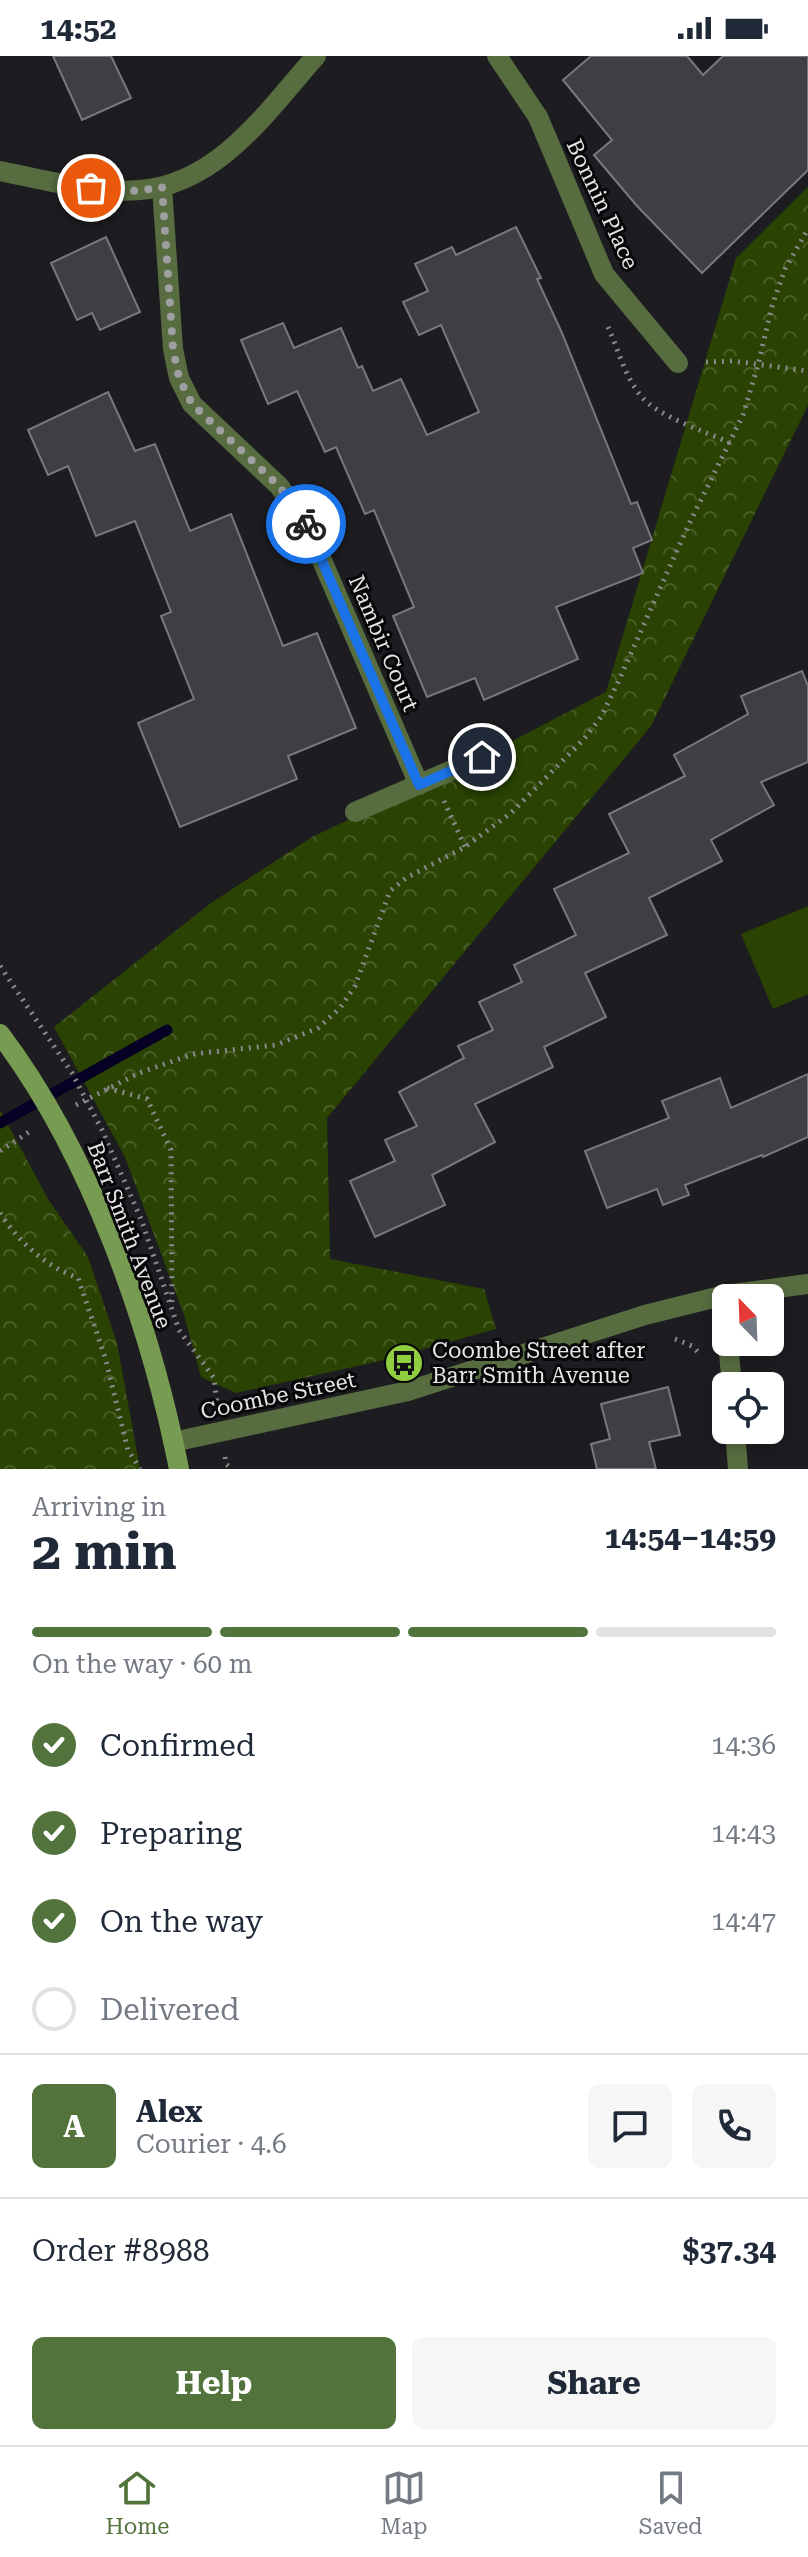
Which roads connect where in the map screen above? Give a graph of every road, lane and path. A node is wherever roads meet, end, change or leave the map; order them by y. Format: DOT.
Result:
graph roads {
  1 [pos="316,56"];
  2 [pos="497,56"];
  3 [pos="0,171"];
  4 [pos="162,187"];
  5 [pos="808,229"];
  6 [pos="678,363"];
  7 [pos="758,365"];
  8 [pos="808,371"];
  9 [pos="482,757"];
  10 [pos="426,782"];
  11 [pos="355,812"];
  12 [pos="465,847"];
  13 [pos="0,966"];
  14 [pos="6,1042"];
  15 [pos="0,1213"];
  16 [pos="808,1284"];
  17 [pos="784,1289"];
  18 [pos="712,1304"];
  19 [pos="172,1311"];
  20 [pos="221,1432"];
  21 [pos="173,1442"];
  22 [pos="736,1444"];
  23 [pos="140,1469"];
  24 [pos="179,1469"];
  25 [pos="232,1469"];
  26 [pos="738,1469"];
  1 -- 4 [label="street"];
  2 -- 6 [label="street, Bonnin Place"];
  3 -- 4 [label="street"];
  4 -- 10 [label="street, Nambir Court"];
  5 -- 7 [label="path"];
  6 -- 7 [label="path"];
  7 -- 8 [label="path"];
  7 -- 12 [label="path"];
  9 -- 10 [label="street"];
  10 -- 11 [label="street"];
  10 -- 12 [label="path"];
  12 -- 19 [label="path"];
  13 -- 19 [label="path"];
  14 -- 21 [label="street, Barr Smith Avenue"];
  15 -- 23 [label="path"];
  16 -- 17 [label="street, Coombe Street"];
  18 -- 20 [label="street, Coombe Street"];
  19 -- 20 [label="path"];
  20 -- 21 [label="street, Coombe Street"];
  20 -- 25 [label="path"];
  21 -- 24 [label="street, Barr Smith Avenue"];
  22 -- 26 [label="street"];
}
